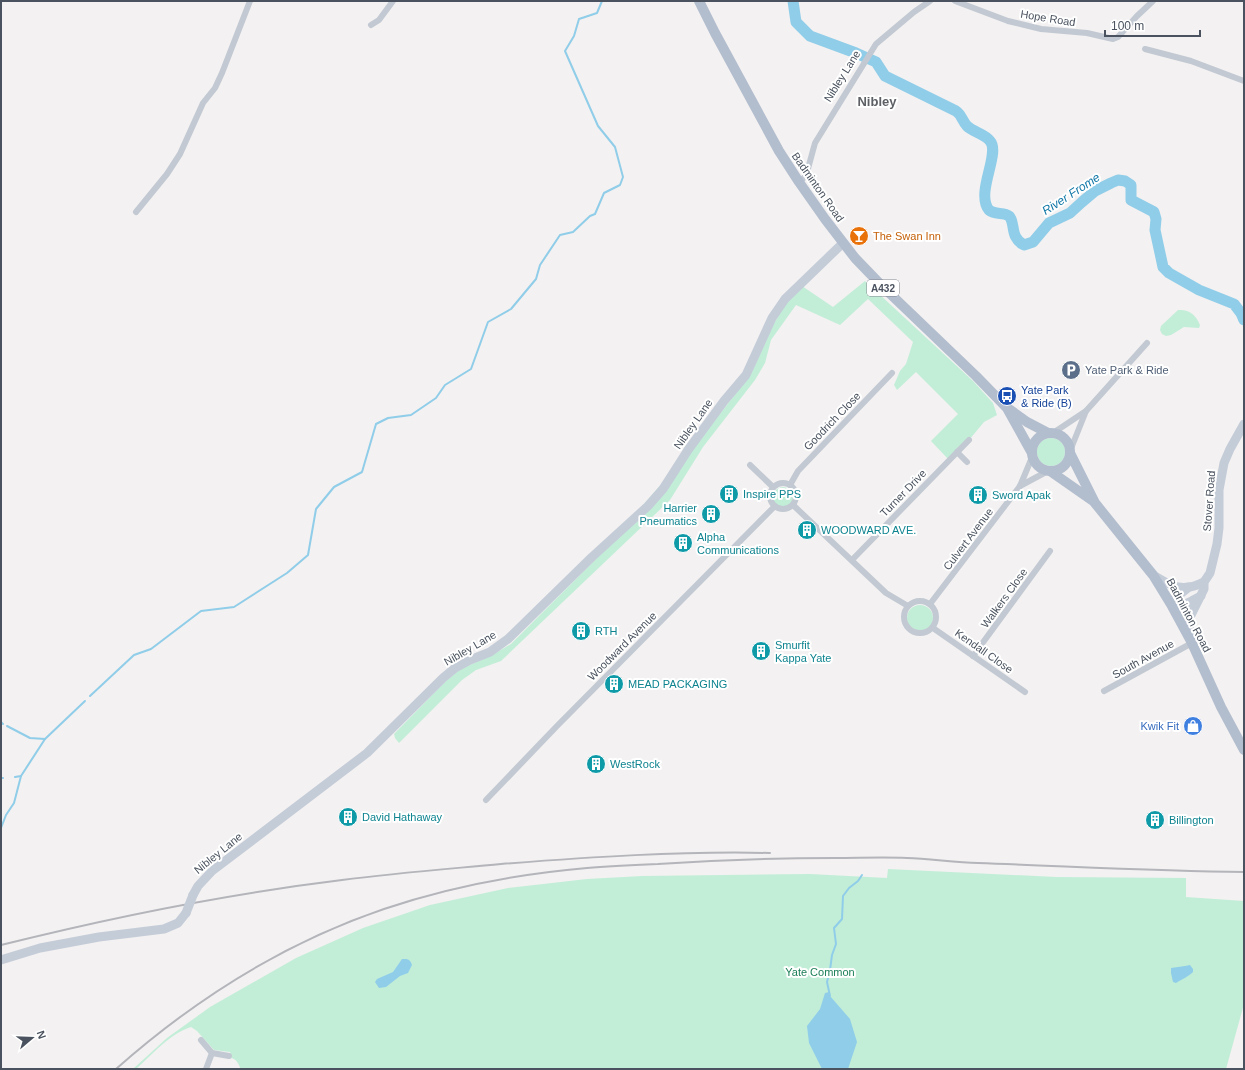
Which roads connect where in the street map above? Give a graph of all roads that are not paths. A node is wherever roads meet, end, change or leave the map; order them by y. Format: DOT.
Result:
graph roads {
  1 [pos="250,1"];
  2 [pos="393,1"];
  3 [pos="699,1"];
  4 [pos="930,1"];
  5 [pos="955,1"];
  6 [pos="1153,1"];
  7 [pos="371,25"];
  8 [pos="1145,49"];
  9 [pos="1244,81"];
  10 [pos="799,182"];
  11 [pos="136,212"];
  12 [pos="843,243"];
  13 [pos="1147,343"];
  14 [pos="892,373"];
  15 [pos="1007,408"];
  16 [pos="1086,411"];
  17 [pos="1244,424"];
  18 [pos="1050,433"];
  19 [pos="970,440"];
  20 [pos="957,452"];
  21 [pos="1070,452"];
  22 [pos="1032,454"];
  23 [pos="967,462"];
  24 [pos="750,465"];
  25 [pos="1049,471"];
  26 [pos="790,485"];
  27 [pos="1020,486"];
  28 [pos="773,487"];
  29 [pos="1095,503"];
  30 [pos="793,506"];
  31 [pos="774,507"];
  32 [pos="1050,551"];
  33 [pos="852,560"];
  34 [pos="1153,575"];
  35 [pos="1204,582"];
  36 [pos="1189,588"];
  37 [pos="1201,596"];
  38 [pos="930,604"];
  39 [pos="908,606"];
  40 [pos="1172,606"];
  41 [pos="933,628"];
  42 [pos="1192,642"];
  43 [pos="973,656"];
  44 [pos="1104,691"];
  45 [pos="1024,692"];
  46 [pos="1244,750"];
  47 [pos="486,800"];
  48 [pos="1,960"];
  49 [pos="201,1040"];
  50 [pos="212,1052"];
  51 [pos="229,1056"];
  52 [pos="206,1069"];
  1 -- 11 [label="street"];
  2 -- 7 [label="street"];
  3 -- 10 [label="main road, Badminton Road / A432"];
  4 -- 10 [label="street, Nibley Lane"];
  5 -- 6 [label="street, Hope Road"];
  8 -- 9 [label="street"];
  10 -- 12 [label="main road, Badminton Road / A432"];
  12 -- 15 [label="main road, Badminton Road / A432"];
  12 -- 48 [label="street, Nibley Lane, bridge"];
  13 -- 16 [label="street"];
  14 -- 26 [label="street, Goodrich Close"];
  15 -- 18 [label="main road, Badminton Road / A432"];
  15 -- 22 [label="main road, Badminton Road / A432"];
  16 -- 18 [label="street"];
  16 -- 21 [label="street"];
  17 -- 35 [label="street, Stover Road"];
  18 -- 21 [label="main road"];
  18 -- 22 [label="main road"];
  19 -- 20 [label="street, Turner Drive"];
  20 -- 23 [label="street"];
  20 -- 33 [label="street, Turner Drive"];
  21 -- 25 [label="main road"];
  21 -- 29 [label="main road, Badminton Road"];
  22 -- 25 [label="main road"];
  22 -- 27 [label="street, Culvert Avenue"];
  24 -- 28 [label="street"];
  25 -- 27 [label="street, Culvert Avenue"];
  25 -- 29 [label="main road, Badminton Road"];
  26 -- 28 [label="street"];
  26 -- 30 [label="street"];
  27 -- 38 [label="street, Culvert Avenue"];
  28 -- 31 [label="street"];
  29 -- 34 [label="main road, Badminton Road"];
  30 -- 31 [label="street"];
  30 -- 33 [label="street"];
  31 -- 47 [label="street, Woodward Avenue"];
  32 -- 43 [label="street, Walkers Close"];
  33 -- 39 [label="street"];
  34 -- 36 [label="street"];
  34 -- 40 [label="main road, Badminton Road"];
  35 -- 36 [label="street"];
  35 -- 37 [label="street, Stover Road"];
  36 -- 40 [label="street"];
  37 -- 40 [label="street"];
  37 -- 42 [label="street, Stover Road"];
  38 -- 39 [label="street"];
  38 -- 41 [label="street"];
  39 -- 41 [label="street"];
  40 -- 42 [label="main road, Badminton Road"];
  41 -- 43 [label="street, Kendall Close"];
  42 -- 44 [label="street, South Avenue"];
  42 -- 46 [label="main road, Badminton Road"];
  43 -- 45 [label="street, Kendall Close"];
  49 -- 50 [label="street"];
  50 -- 51 [label="street"];
  50 -- 52 [label="street"];
}
